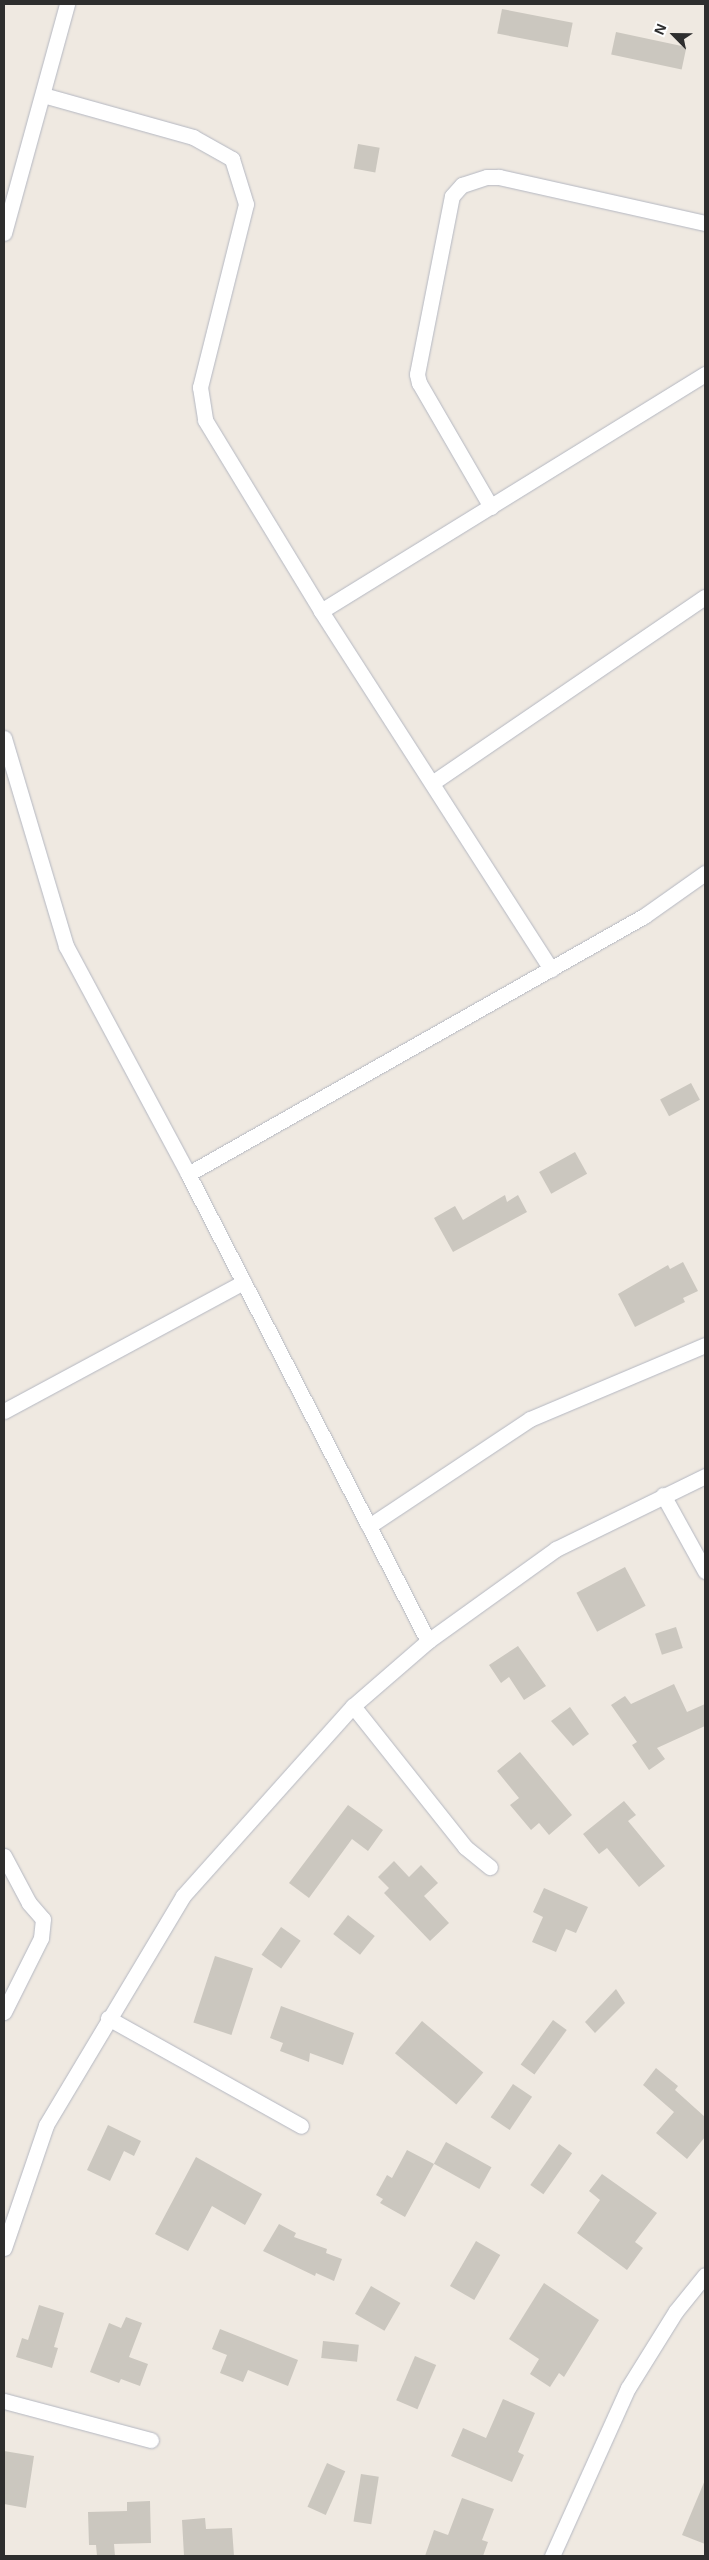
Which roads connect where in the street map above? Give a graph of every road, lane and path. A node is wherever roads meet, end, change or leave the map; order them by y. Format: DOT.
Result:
graph roads {
  1 [pos="67,4"];
  2 [pos="42,95"];
  3 [pos="705,223"];
  4 [pos="4,233"];
  5 [pos="705,374"];
  6 [pos="491,507"];
  7 [pos="705,597"];
  8 [pos="321,611"];
  9 [pos="4,738"];
  10 [pos="432,783"];
  11 [pos="705,873"];
  12 [pos="551,969"];
  13 [pos="188,1174"];
  14 [pos="244,1282"];
  15 [pos="705,1345"];
  16 [pos="4,1411"];
  17 [pos="705,1476"];
  18 [pos="662,1494"];
  19 [pos="369,1526"];
  20 [pos="705,1571"];
  21 [pos="428,1641"];
  22 [pos="353,1706"];
  23 [pos="4,1856"];
  24 [pos="490,1866"];
  25 [pos="4,2012"];
  26 [pos="108,2018"];
  27 [pos="301,2126"];
  28 [pos="4,2248"];
  29 [pos="705,2275"];
  30 [pos="4,2402"];
  31 [pos="151,2440"];
  32 [pos="552,2556"];
  1 -- 2 [label="street"];
  2 -- 4 [label="street"];
  2 -- 8 [label="street"];
  3 -- 6 [label="street"];
  5 -- 6 [label="street"];
  6 -- 8 [label="street"];
  7 -- 10 [label="street"];
  8 -- 10 [label="street"];
  9 -- 13 [label="street"];
  10 -- 12 [label="street"];
  11 -- 12 [label="street"];
  12 -- 13 [label="street"];
  13 -- 14 [label="street"];
  14 -- 16 [label="street"];
  14 -- 19 [label="street"];
  15 -- 19 [label="street"];
  17 -- 18 [label="street"];
  18 -- 20 [label="street"];
  18 -- 21 [label="street"];
  19 -- 21 [label="street"];
  21 -- 22 [label="street"];
  22 -- 24 [label="street"];
  22 -- 26 [label="street"];
  23 -- 25 [label="street"];
  26 -- 27 [label="street"];
  26 -- 28 [label="street"];
  29 -- 32 [label="street"];
  30 -- 31 [label="street"];
}
